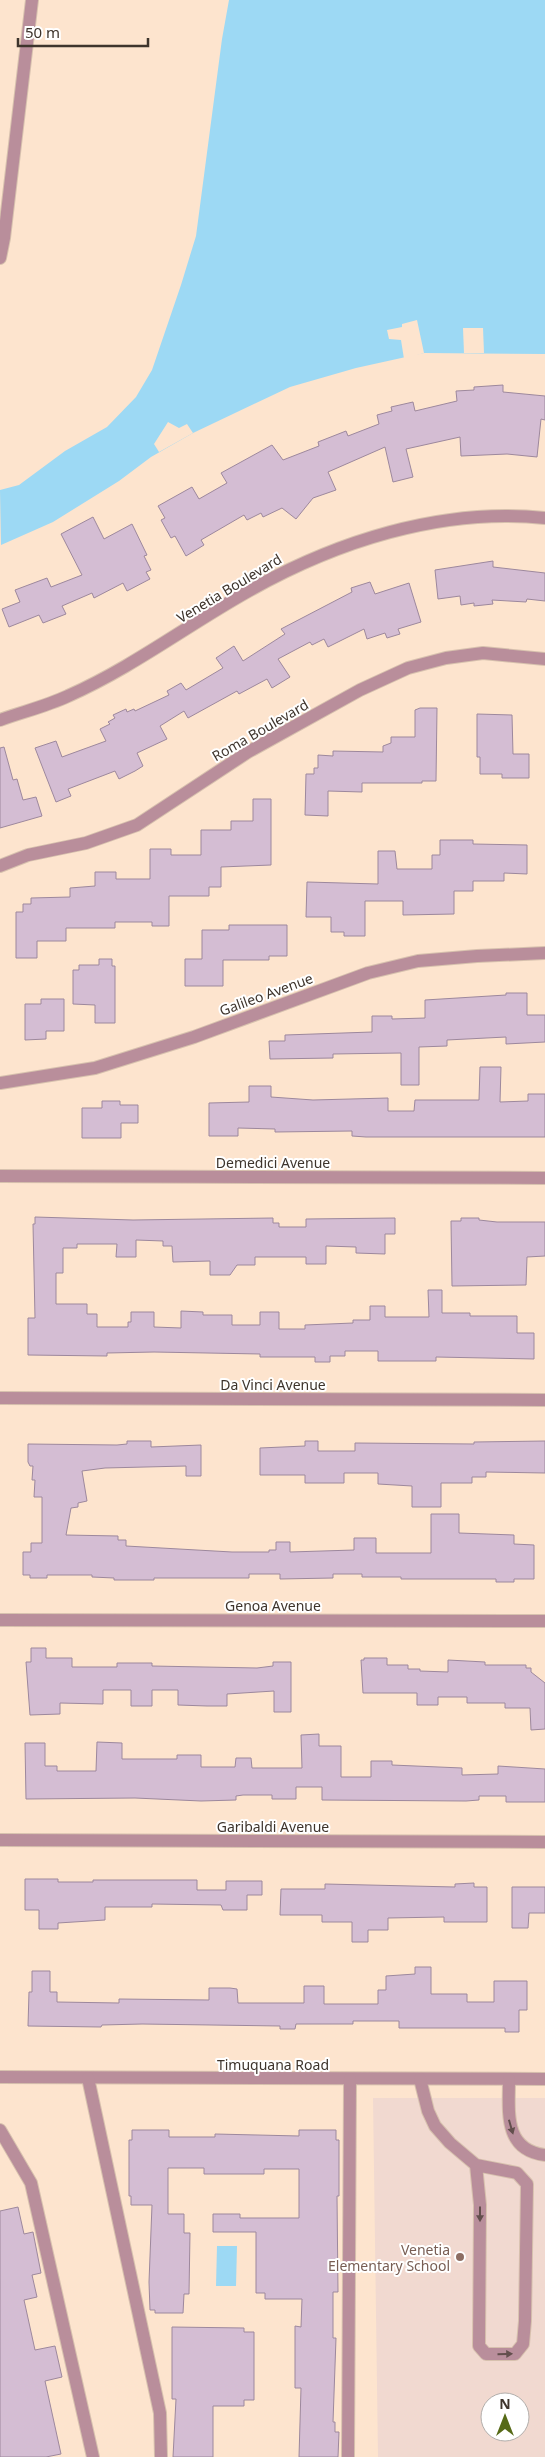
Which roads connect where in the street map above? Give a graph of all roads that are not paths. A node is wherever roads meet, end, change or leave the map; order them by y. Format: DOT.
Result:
graph roads {
  1 [pos="32,0"];
  2 [pos="0,258"];
  3 [pos="545,518"];
  4 [pos="545,659"];
  5 [pos="0,720"];
  6 [pos="0,866"];
  7 [pos="545,953"];
  8 [pos="0,1083"];
  9 [pos="0,1176"];
  10 [pos="545,1178"];
  11 [pos="0,1398"];
  12 [pos="545,1400"];
  13 [pos="0,1620"];
  14 [pos="545,1621"];
  15 [pos="0,1840"];
  16 [pos="545,1842"];
  17 [pos="0,2077"];
  18 [pos="88,2078"];
  19 [pos="350,2079"];
  20 [pos="420,2079"];
  21 [pos="509,2079"];
  22 [pos="545,2079"];
  23 [pos="0,2130"];
  24 [pos="545,2155"];
  25 [pos="476,2165"];
  26 [pos="93,2457"];
  27 [pos="161,2457"];
  28 [pos="348,2457"];
  1 -- 2 [label="street"];
  3 -- 5 [label="street, Venetia Boulevard"];
  4 -- 6 [label="street, Roma Boulevard"];
  7 -- 8 [label="street, Galileo Avenue"];
  9 -- 10 [label="street, Demedici Avenue"];
  11 -- 12 [label="street, Da Vinci Avenue"];
  13 -- 14 [label="street, Genoa Avenue"];
  15 -- 16 [label="street, Garibaldi Avenue"];
  17 -- 18 [label="street, Timuquana Road"];
  18 -- 19 [label="street, Timuquana Road"];
  18 -- 27 [label="street"];
  19 -- 20 [label="street, Timuquana Road"];
  19 -- 28 [label="street"];
  20 -- 21 [label="street, Timuquana Road"];
  20 -- 25 [label="street"];
  21 -- 22 [label="street, Timuquana Road"];
  21 -- 24 [label="street, one-way"];
  23 -- 26 [label="street"];
  25 -- 25 [label="street, one-way"];
}
